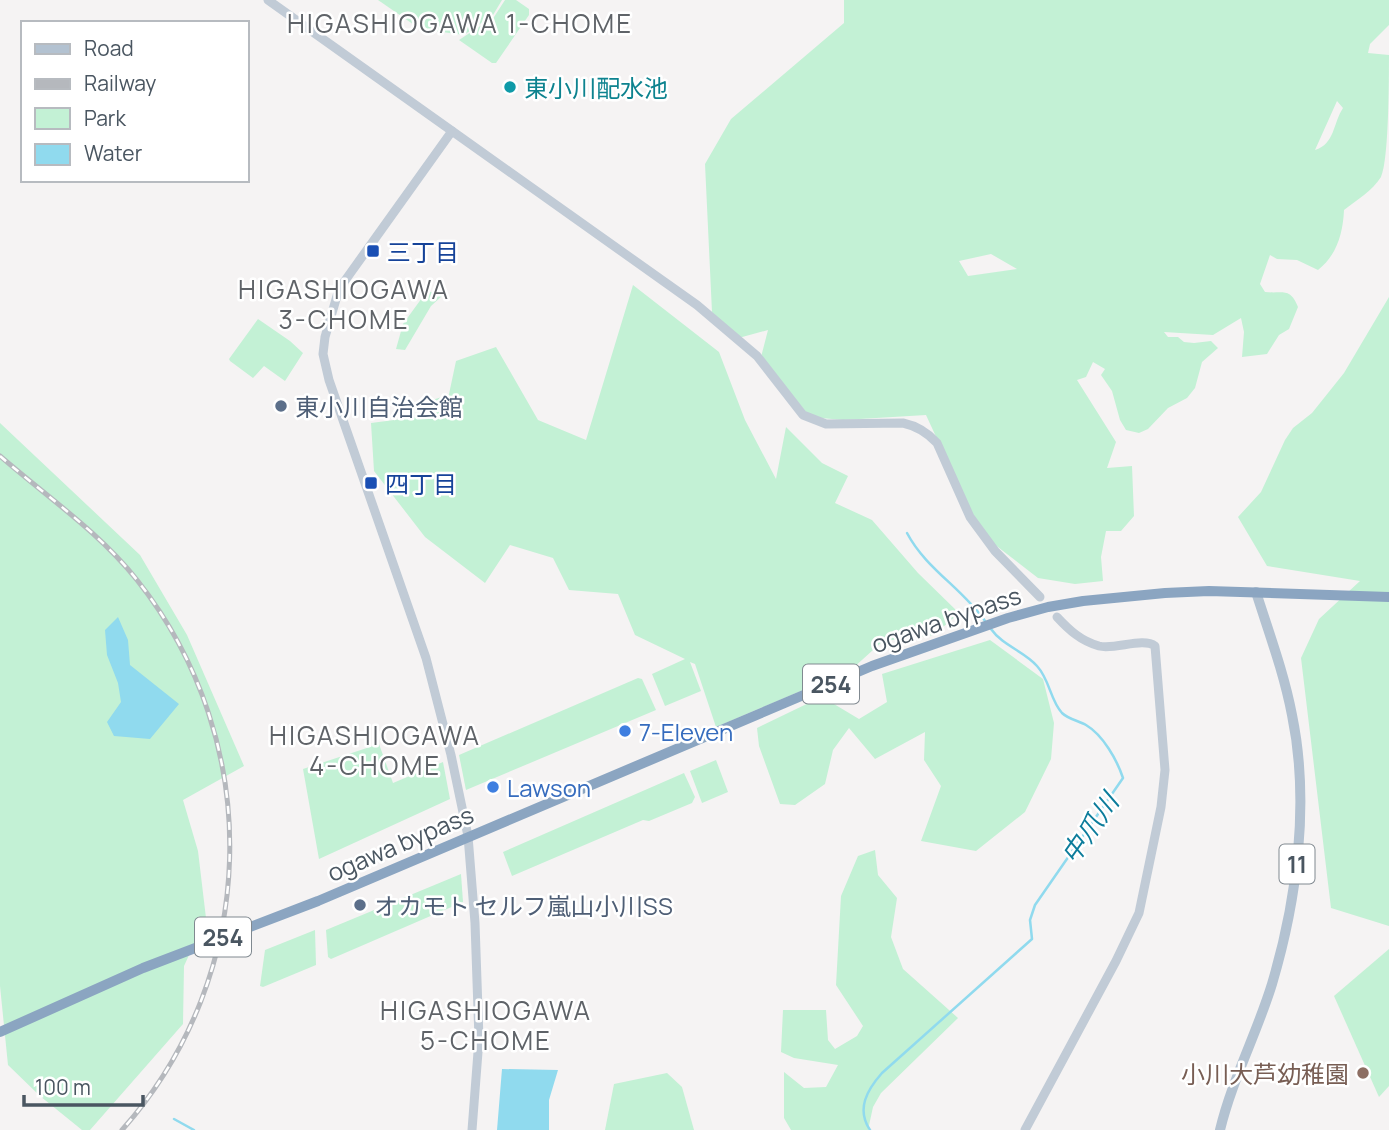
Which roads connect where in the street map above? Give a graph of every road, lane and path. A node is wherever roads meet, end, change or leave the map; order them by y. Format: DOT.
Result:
graph roads {
  1 [pos="268,0"];
  2 [pos="452,131"];
  3 [pos="1256,593"];
  4 [pos="1040,597"];
  5 [pos="1389,597"];
  6 [pos="1057,617"];
  7 [pos="468,836"];
  8 [pos="0,1032"];
  9 [pos="472,1130"];
  10 [pos="1025,1130"];
  11 [pos="1220,1130"];
  1 -- 2 [label="street"];
  2 -- 4 [label="street"];
  2 -- 7 [label="street"];
  3 -- 5 [label="highway, ogawa bypass / 254"];
  3 -- 7 [label="highway, ogawa bypass / 254"];
  3 -- 11 [label="main road, 11"];
  6 -- 10 [label="street"];
  7 -- 8 [label="highway, ogawa bypass / 254"];
  7 -- 9 [label="street"];
}
